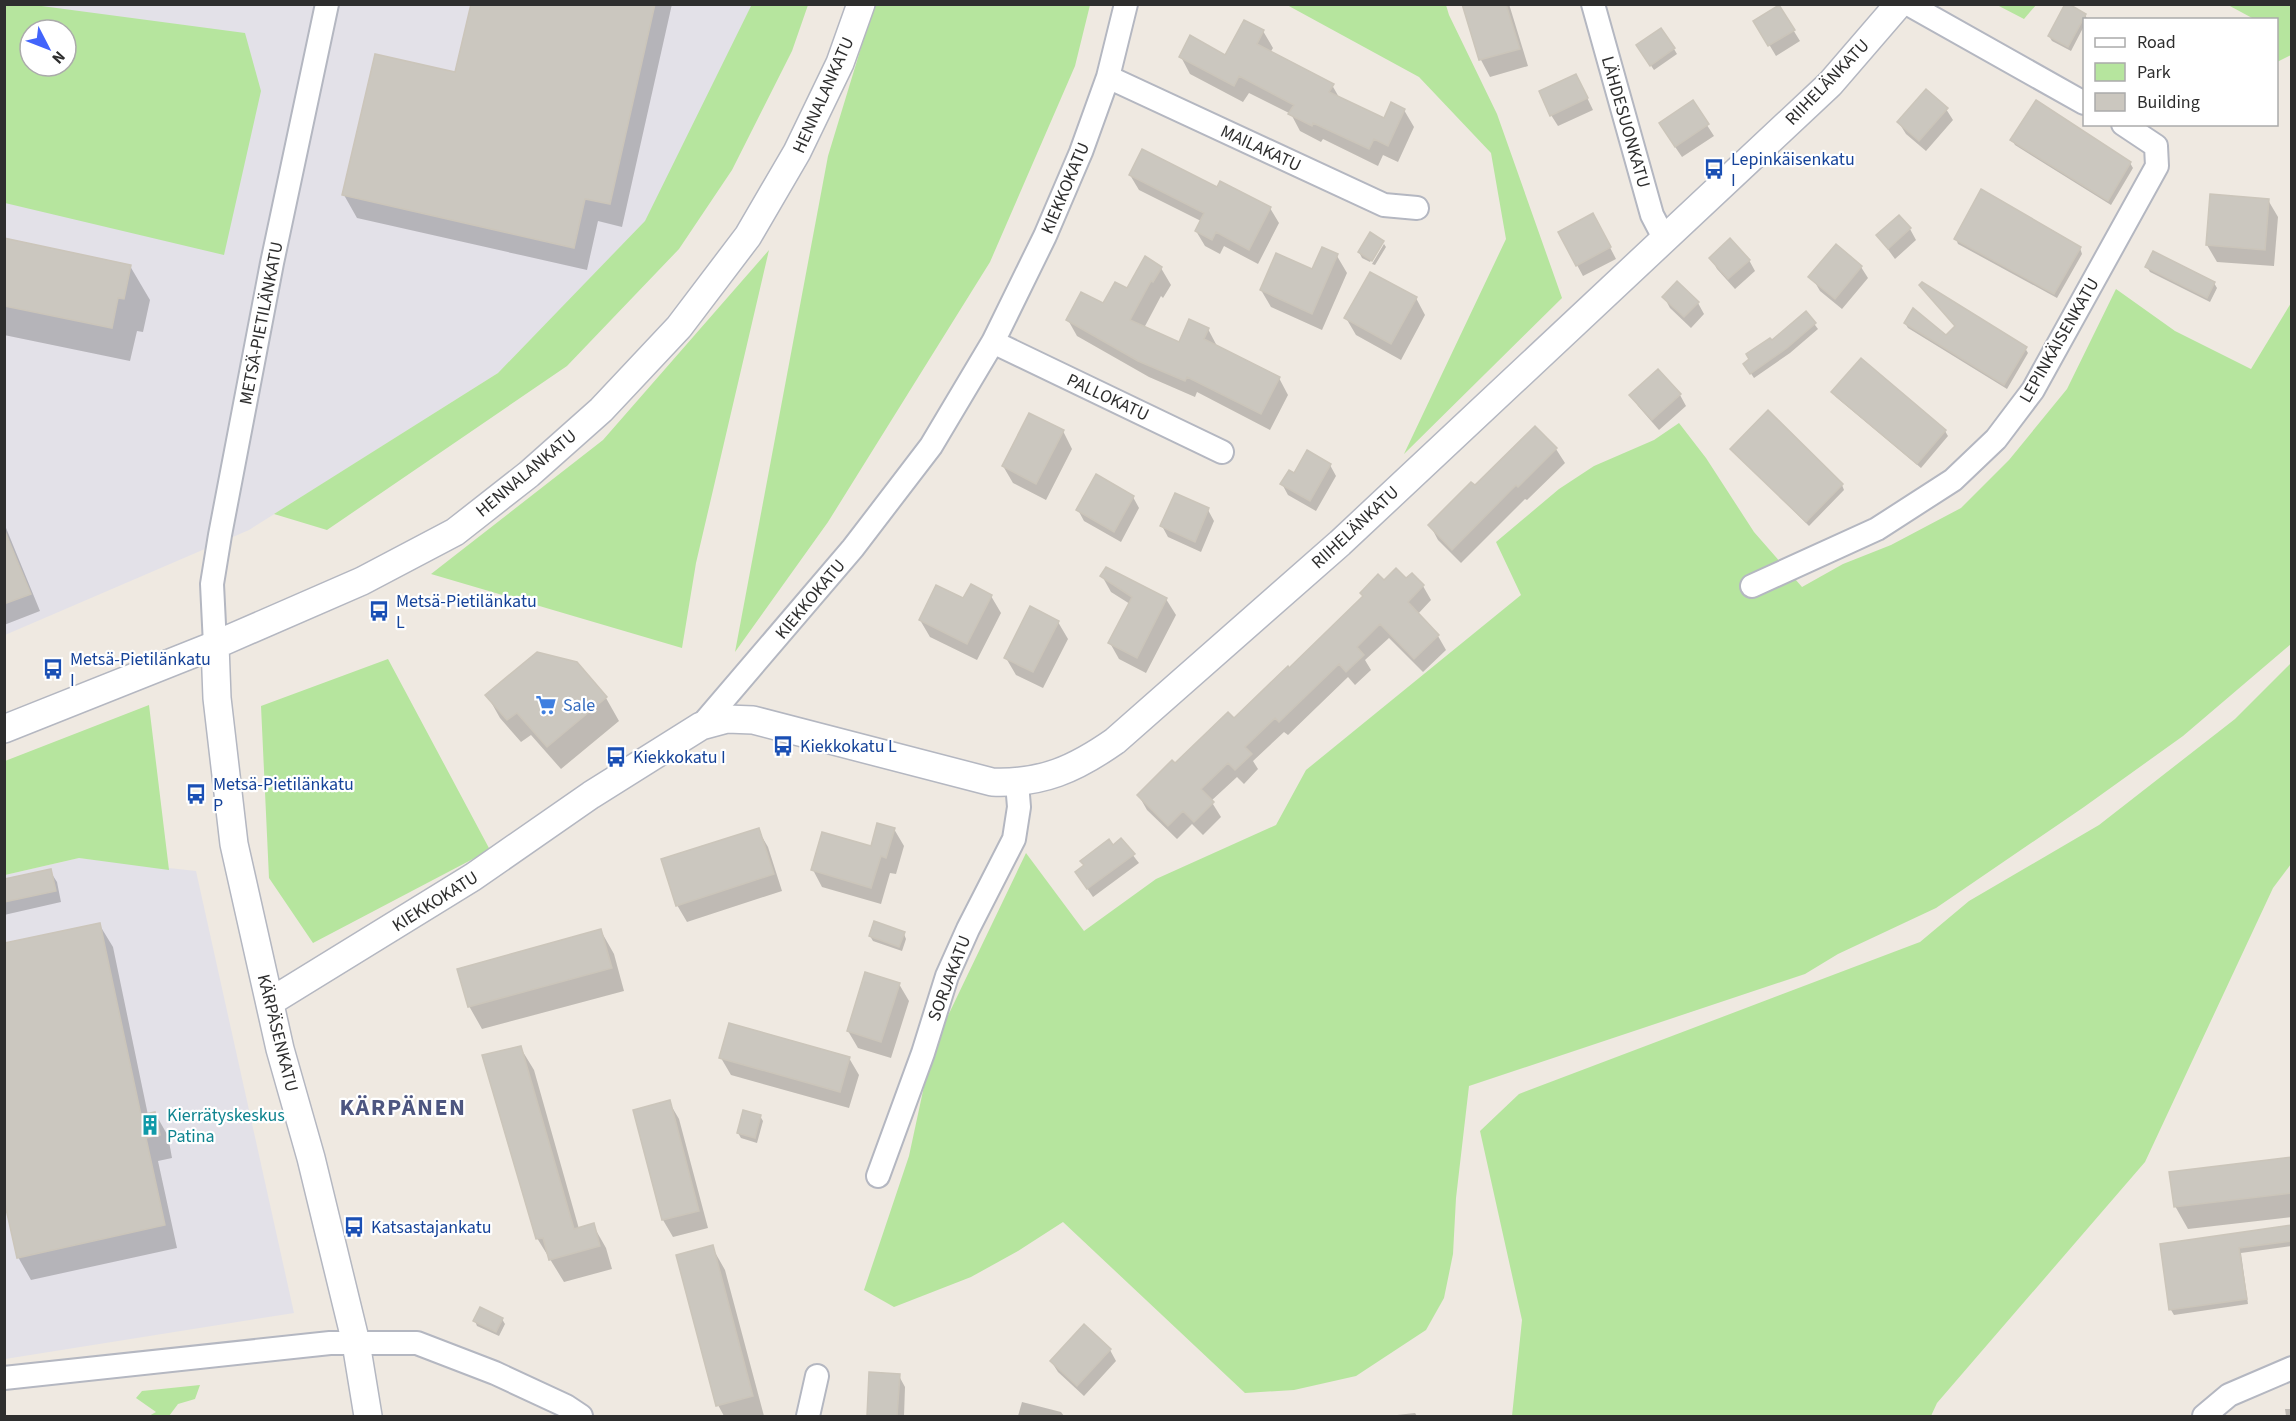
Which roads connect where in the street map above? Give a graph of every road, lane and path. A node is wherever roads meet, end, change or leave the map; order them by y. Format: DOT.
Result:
graph roads {
  1 [pos="327,4"];
  2 [pos="861,4"];
  3 [pos="1126,4"];
  4 [pos="1593,4"];
  5 [pos="1899,4"];
  6 [pos="1908,4"];
  7 [pos="1108,77"];
  8 [pos="2083,102"];
  9 [pos="2125,126"];
  10 [pos="1418,208"];
  11 [pos="1664,238"];
  12 [pos="993,342"];
  13 [pos="1222,452"];
  14 [pos="1752,586"];
  15 [pos="215,645"];
  16 [pos="701,726"];
  17 [pos="4,729"];
  18 [pos="1017,783"];
  19 [pos="270,1002"];
  20 [pos="878,1176"];
  21 [pos="357,1343"];
  22 [pos="2292,1368"];
  23 [pos="818,1376"];
  24 [pos="4,1378"];
  25 [pos="368,1416"];
  26 [pos="581,1416"];
  27 [pos="808,1416"];
  28 [pos="2204,1416"];
  1 -- 15 [label="street, METSÄ-PIETILÄNKATU"];
  2 -- 15 [label="street, HENNALANKATU"];
  3 -- 7 [label="street, KIEKKOKATU"];
  4 -- 11 [label="street, LÄHDESUONKATU"];
  5 -- 11 [label="street, RIIHELÄNKATU"];
  6 -- 8 [label="street"];
  7 -- 10 [label="street, MAILAKATU"];
  7 -- 12 [label="street, KIEKKOKATU"];
  9 -- 14 [label="street, LEPINKÄISENKATU"];
  11 -- 18 [label="street, RIIHELÄNKATU"];
  12 -- 13 [label="street, PALLOKATU"];
  12 -- 16 [label="street, KIEKKOKATU"];
  15 -- 17 [label="street, HENNALANKATU"];
  15 -- 19 [label="street, KÄRPÄSENKATU"];
  16 -- 18 [label="street, RIIHELÄNKATU"];
  16 -- 19 [label="street, KIEKKOKATU"];
  18 -- 20 [label="street, SORJAKATU"];
  19 -- 21 [label="street, KÄRPÄSENKATU"];
  21 -- 24 [label="street"];
  21 -- 25 [label="street, KÄRPÄSENKATU"];
  21 -- 26 [label="street"];
  22 -- 28 [label="street"];
  23 -- 27 [label="street"];
}
